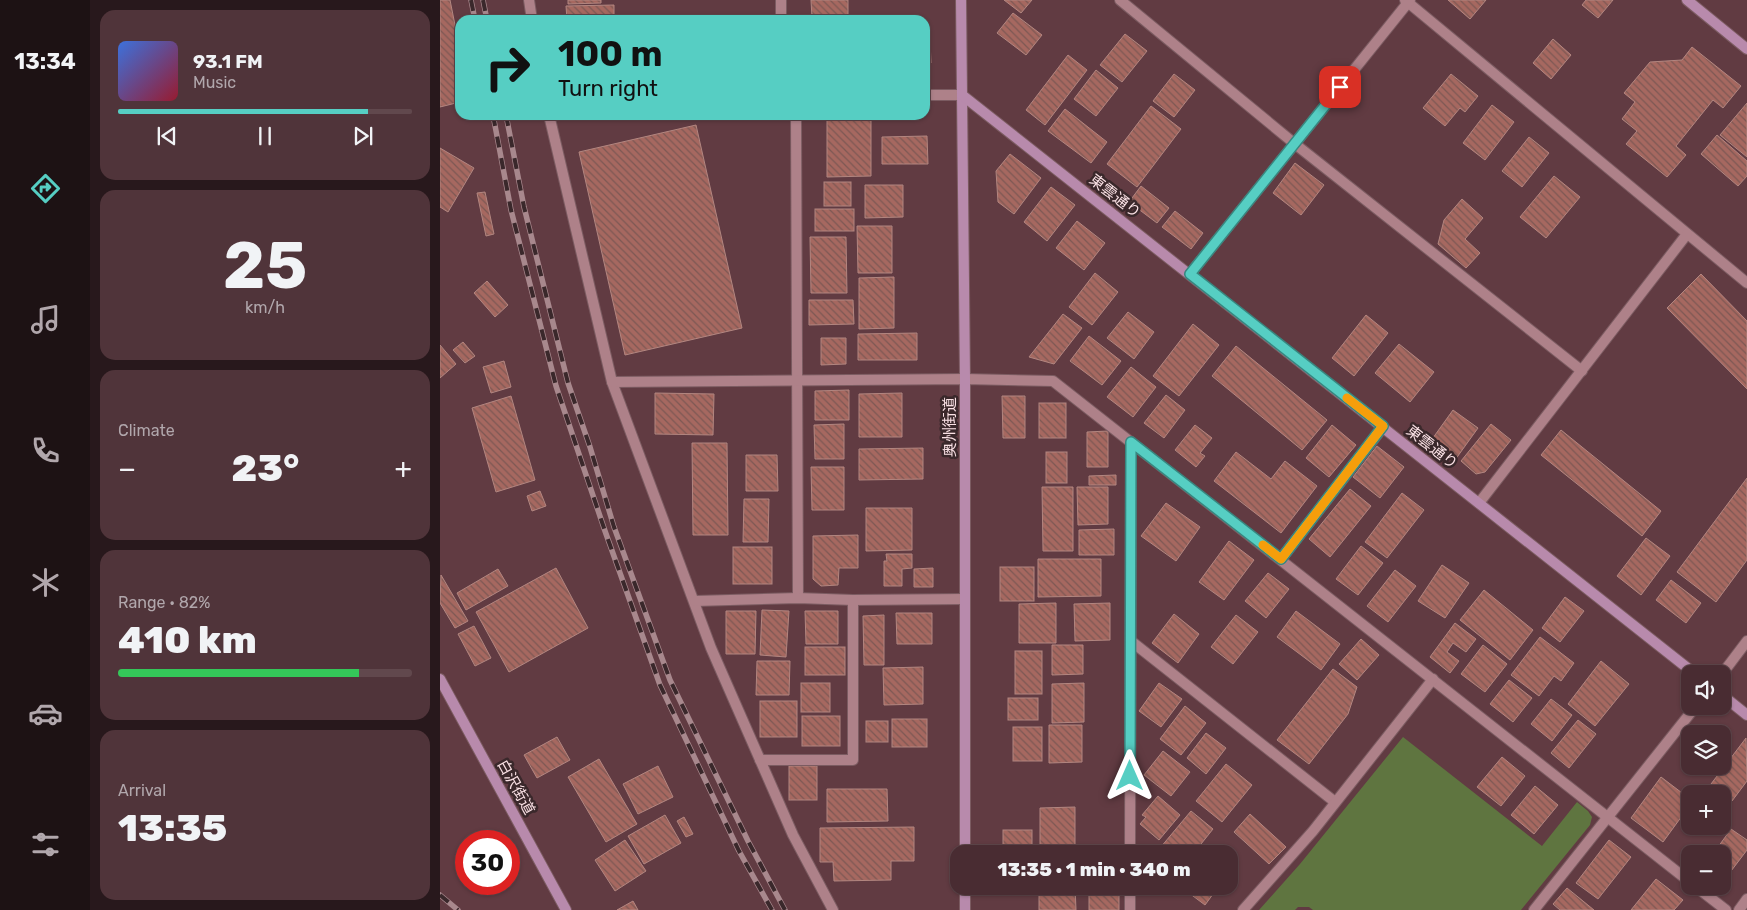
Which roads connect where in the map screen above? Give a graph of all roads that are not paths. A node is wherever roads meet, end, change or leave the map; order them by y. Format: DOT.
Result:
graph roads {
  1 [pos="529,0"];
  2 [pos="781,0"];
  3 [pos="961,0"];
  4 [pos="1120,0"];
  5 [pos="1687,0"];
  6 [pos="1408,1"];
  7 [pos="531,15"];
  8 [pos="781,15"];
  9 [pos="1747,49"];
  10 [pos="930,95"];
  11 [pos="962,95"];
  12 [pos="550,120"];
  13 [pos="796,120"];
  14 [pos="1295,144"];
  15 [pos="1688,234"];
  16 [pos="1190,274"];
  17 [pos="1747,283"];
  18 [pos="1582,370"];
  19 [pos="965,379"];
  20 [pos="797,380"];
  21 [pos="612,382"];
  22 [pos="1383,426"];
  23 [pos="1131,442"];
  24 [pos="1479,503"];
  25 [pos="1281,559"];
  26 [pos="798,598"];
  27 [pos="965,599"];
  28 [pos="854,600"];
  29 [pos="695,601"];
  30 [pos="1131,641"];
  31 [pos="1747,642"];
  32 [pos="1684,665"];
  33 [pos="1729,665"];
  34 [pos="440,679"];
  35 [pos="1433,679"];
  36 [pos="1731,703"];
  37 [pos="1689,715"];
  38 [pos="1747,715"];
  39 [pos="760,760"];
  40 [pos="1335,802"];
  41 [pos="1608,818"];
  42 [pos="965,845"];
  43 [pos="1130,845"];
  44 [pos="1681,875"];
  45 [pos="965,895"];
  46 [pos="1130,895"];
  47 [pos="1707,895"];
  48 [pos="1747,900"];
  49 [pos="566,910"];
  50 [pos="833,910"];
  51 [pos="965,910"];
  52 [pos="1130,910"];
  53 [pos="1243,910"];
  54 [pos="1534,910"];
  55 [pos="1726,910"];
  56 [pos="1739,910"];
  1 -- 7 [label="street"];
  2 -- 8 [label="street"];
  3 -- 11 [label="street, 奥州街道"];
  4 -- 14 [label="street"];
  5 -- 9 [label="street"];
  6 -- 14 [label="street"];
  6 -- 15 [label="street"];
  10 -- 11 [label="street"];
  11 -- 16 [label="street, 東雲通り"];
  11 -- 19 [label="street, 奥州街道"];
  12 -- 21 [label="street"];
  13 -- 20 [label="street"];
  14 -- 16 [label="street"];
  14 -- 18 [label="street"];
  15 -- 17 [label="street"];
  15 -- 18 [label="street"];
  16 -- 22 [label="street, 東雲通り"];
  18 -- 24 [label="street"];
  19 -- 20 [label="street"];
  19 -- 23 [label="street"];
  19 -- 27 [label="street, 奥州街道"];
  20 -- 21 [label="street"];
  20 -- 26 [label="street"];
  21 -- 29 [label="street"];
  22 -- 24 [label="street, 東雲通り"];
  22 -- 25 [label="street"];
  23 -- 25 [label="street"];
  23 -- 30 [label="street"];
  24 -- 32 [label="street, 東雲通り"];
  25 -- 35 [label="street"];
  26 -- 28 [label="street"];
  26 -- 29 [label="street"];
  27 -- 28 [label="street"];
  27 -- 42 [label="street, 奥州街道"];
  28 -- 39 [label="street"];
  29 -- 39 [label="street"];
  30 -- 40 [label="street"];
  30 -- 43 [label="street"];
  31 -- 33 [label="street"];
  34 -- 49 [label="street, 白沢街道"];
  35 -- 40 [label="street"];
  35 -- 41 [label="street"];
  36 -- 38 [label="street"];
  37 -- 41 [label="street"];
  39 -- 50 [label="street"];
  40 -- 53 [label="street"];
  41 -- 44 [label="street"];
  41 -- 54 [label="street"];
  45 -- 51 [label="street"];
  46 -- 52 [label="street"];
  47 -- 55 [label="street"];
  48 -- 56 [label="street"];
}
